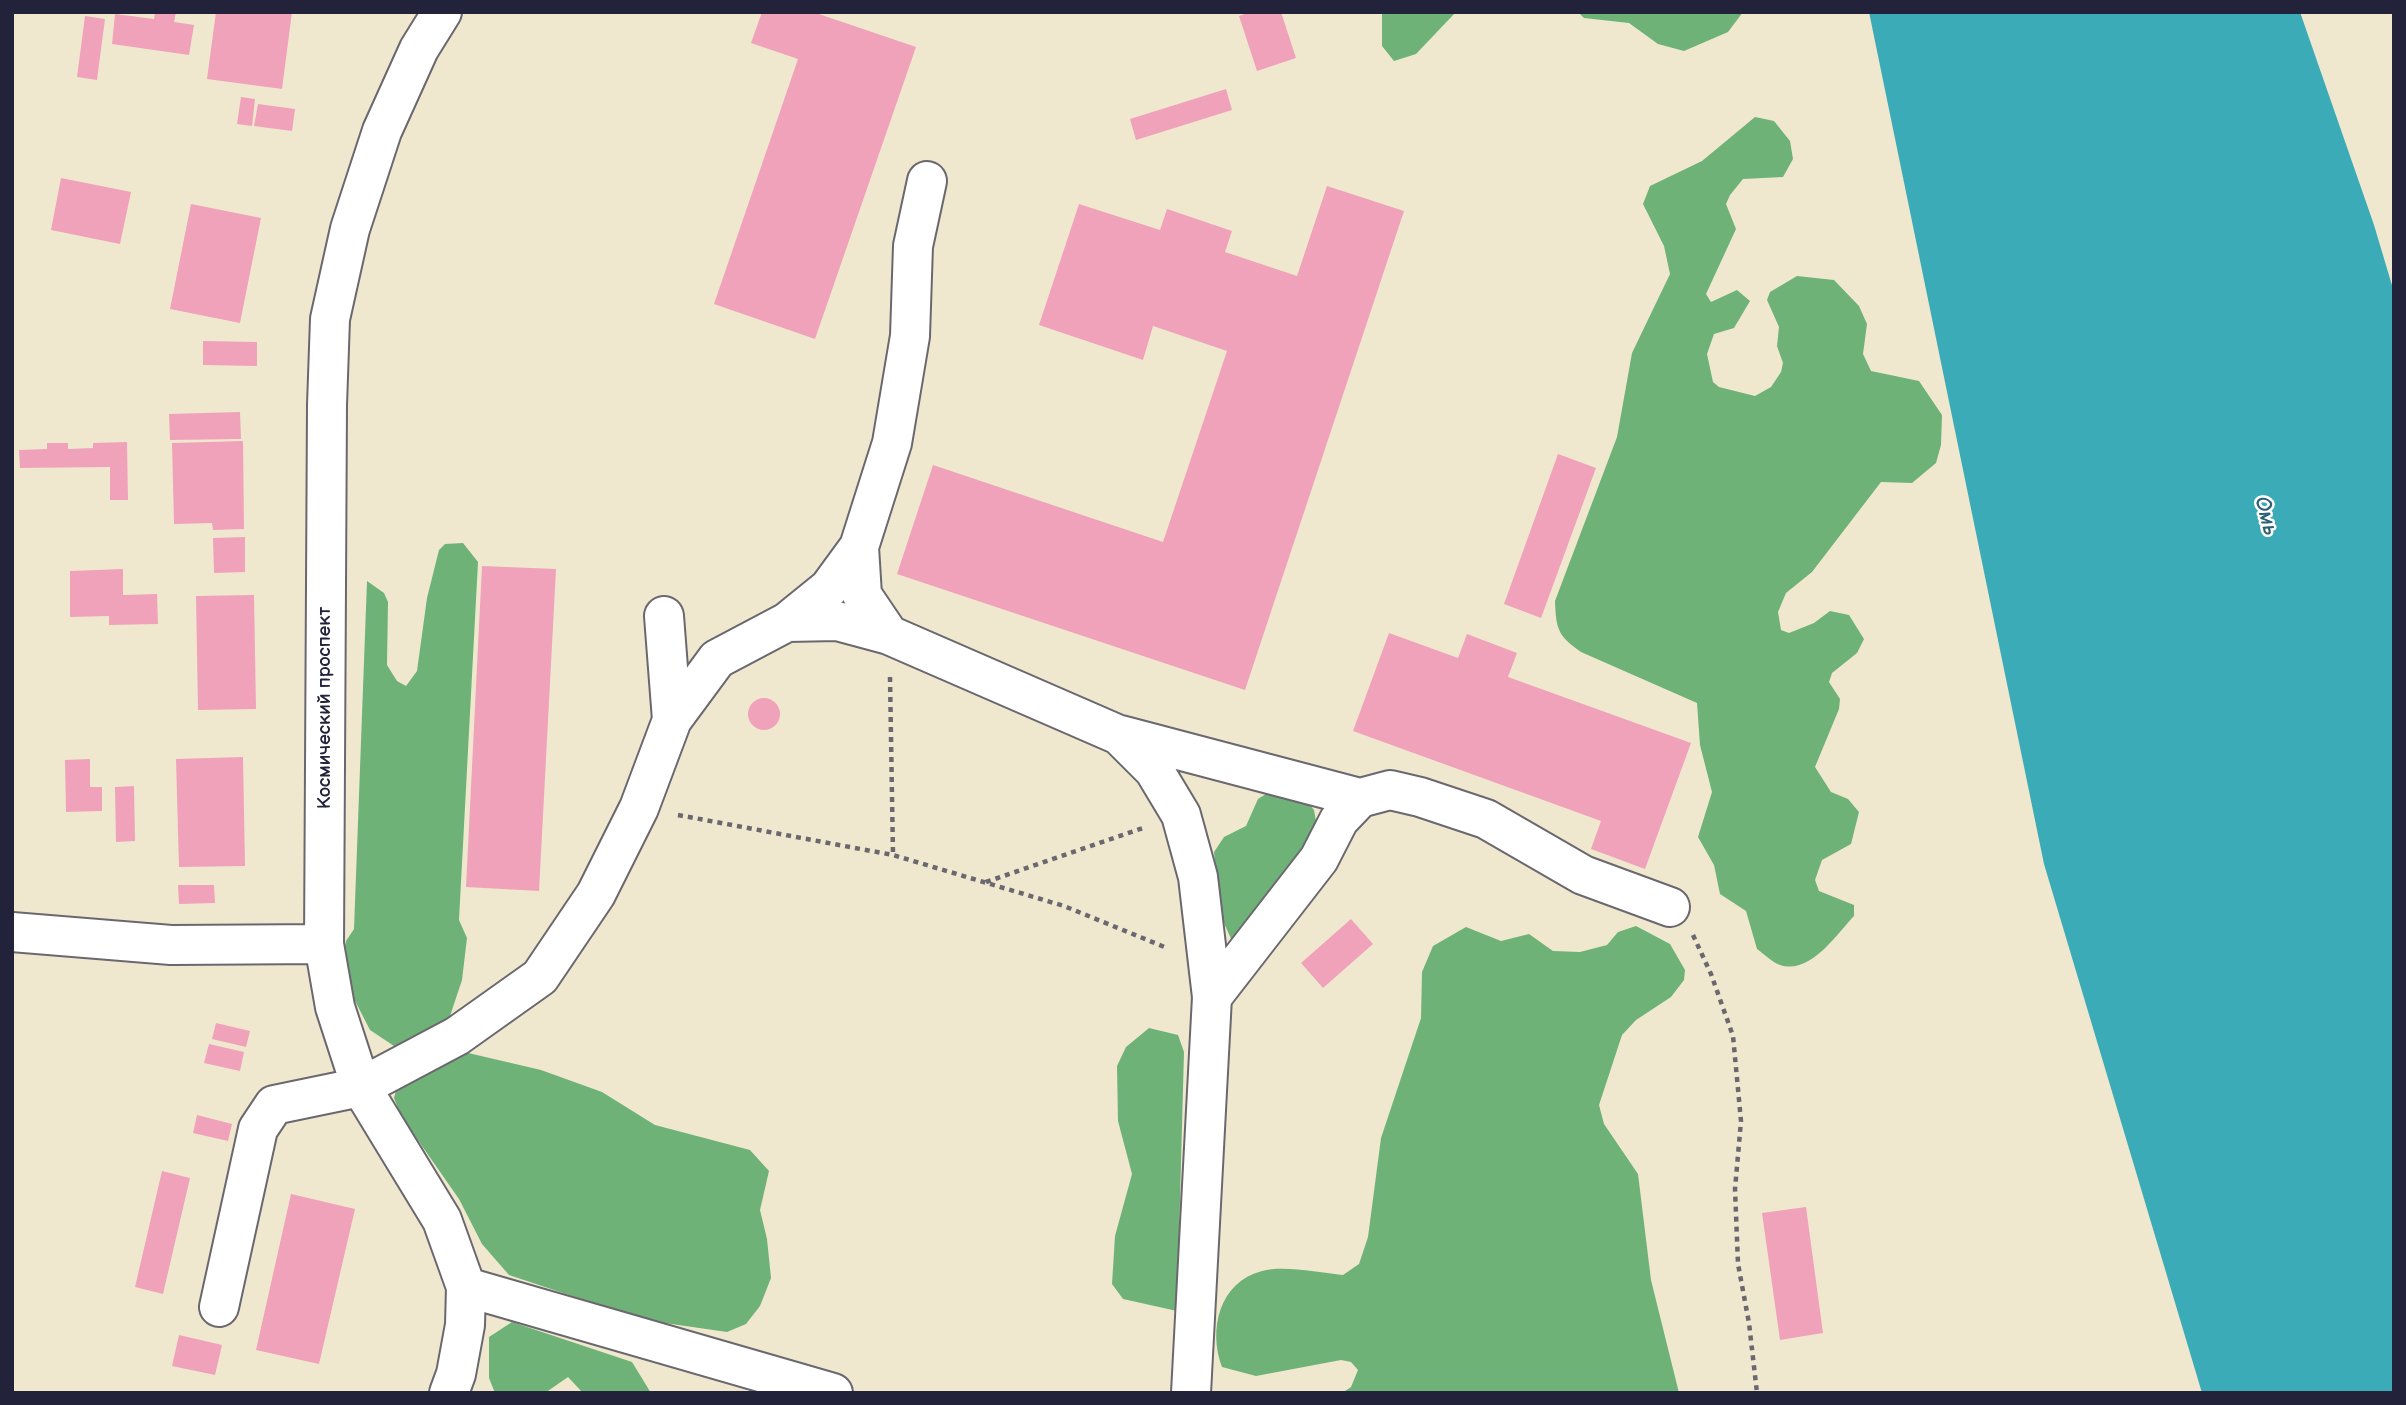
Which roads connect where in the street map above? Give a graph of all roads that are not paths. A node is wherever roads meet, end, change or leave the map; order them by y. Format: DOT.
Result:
graph roads {
  1 [pos="442,12"];
  2 [pos="927,181"];
  3 [pos="859,547"];
  4 [pos="664,616"];
  5 [pos="787,622"];
  6 [pos="889,635"];
  7 [pos="672,720"];
  8 [pos="1119,735"];
  9 [pos="1360,798"];
  10 [pos="1670,907"];
  11 [pos="12,932"];
  12 [pos="324,944"];
  13 [pos="1210,981"];
  14 [pos="361,1087"];
  15 [pos="466,1287"];
  16 [pos="219,1307"];
  17 [pos="449,1393"];
  18 [pos="833,1393"];
  19 [pos="1191,1393"];
  1 -- 12 [label="street, Космический проспект"];
  2 -- 3 [label="street"];
  3 -- 5 [label="street"];
  3 -- 6 [label="street"];
  4 -- 7 [label="street"];
  5 -- 6 [label="street"];
  5 -- 7 [label="street"];
  6 -- 8 [label="street"];
  7 -- 14 [label="street"];
  8 -- 9 [label="street"];
  8 -- 13 [label="street"];
  9 -- 10 [label="street"];
  9 -- 13 [label="street"];
  11 -- 12 [label="street"];
  12 -- 14 [label="street, Космический проспект"];
  13 -- 19 [label="street"];
  14 -- 15 [label="street, Космический проспект"];
  14 -- 16 [label="street"];
  15 -- 17 [label="street, Космический проспект"];
  15 -- 18 [label="street"];
}
